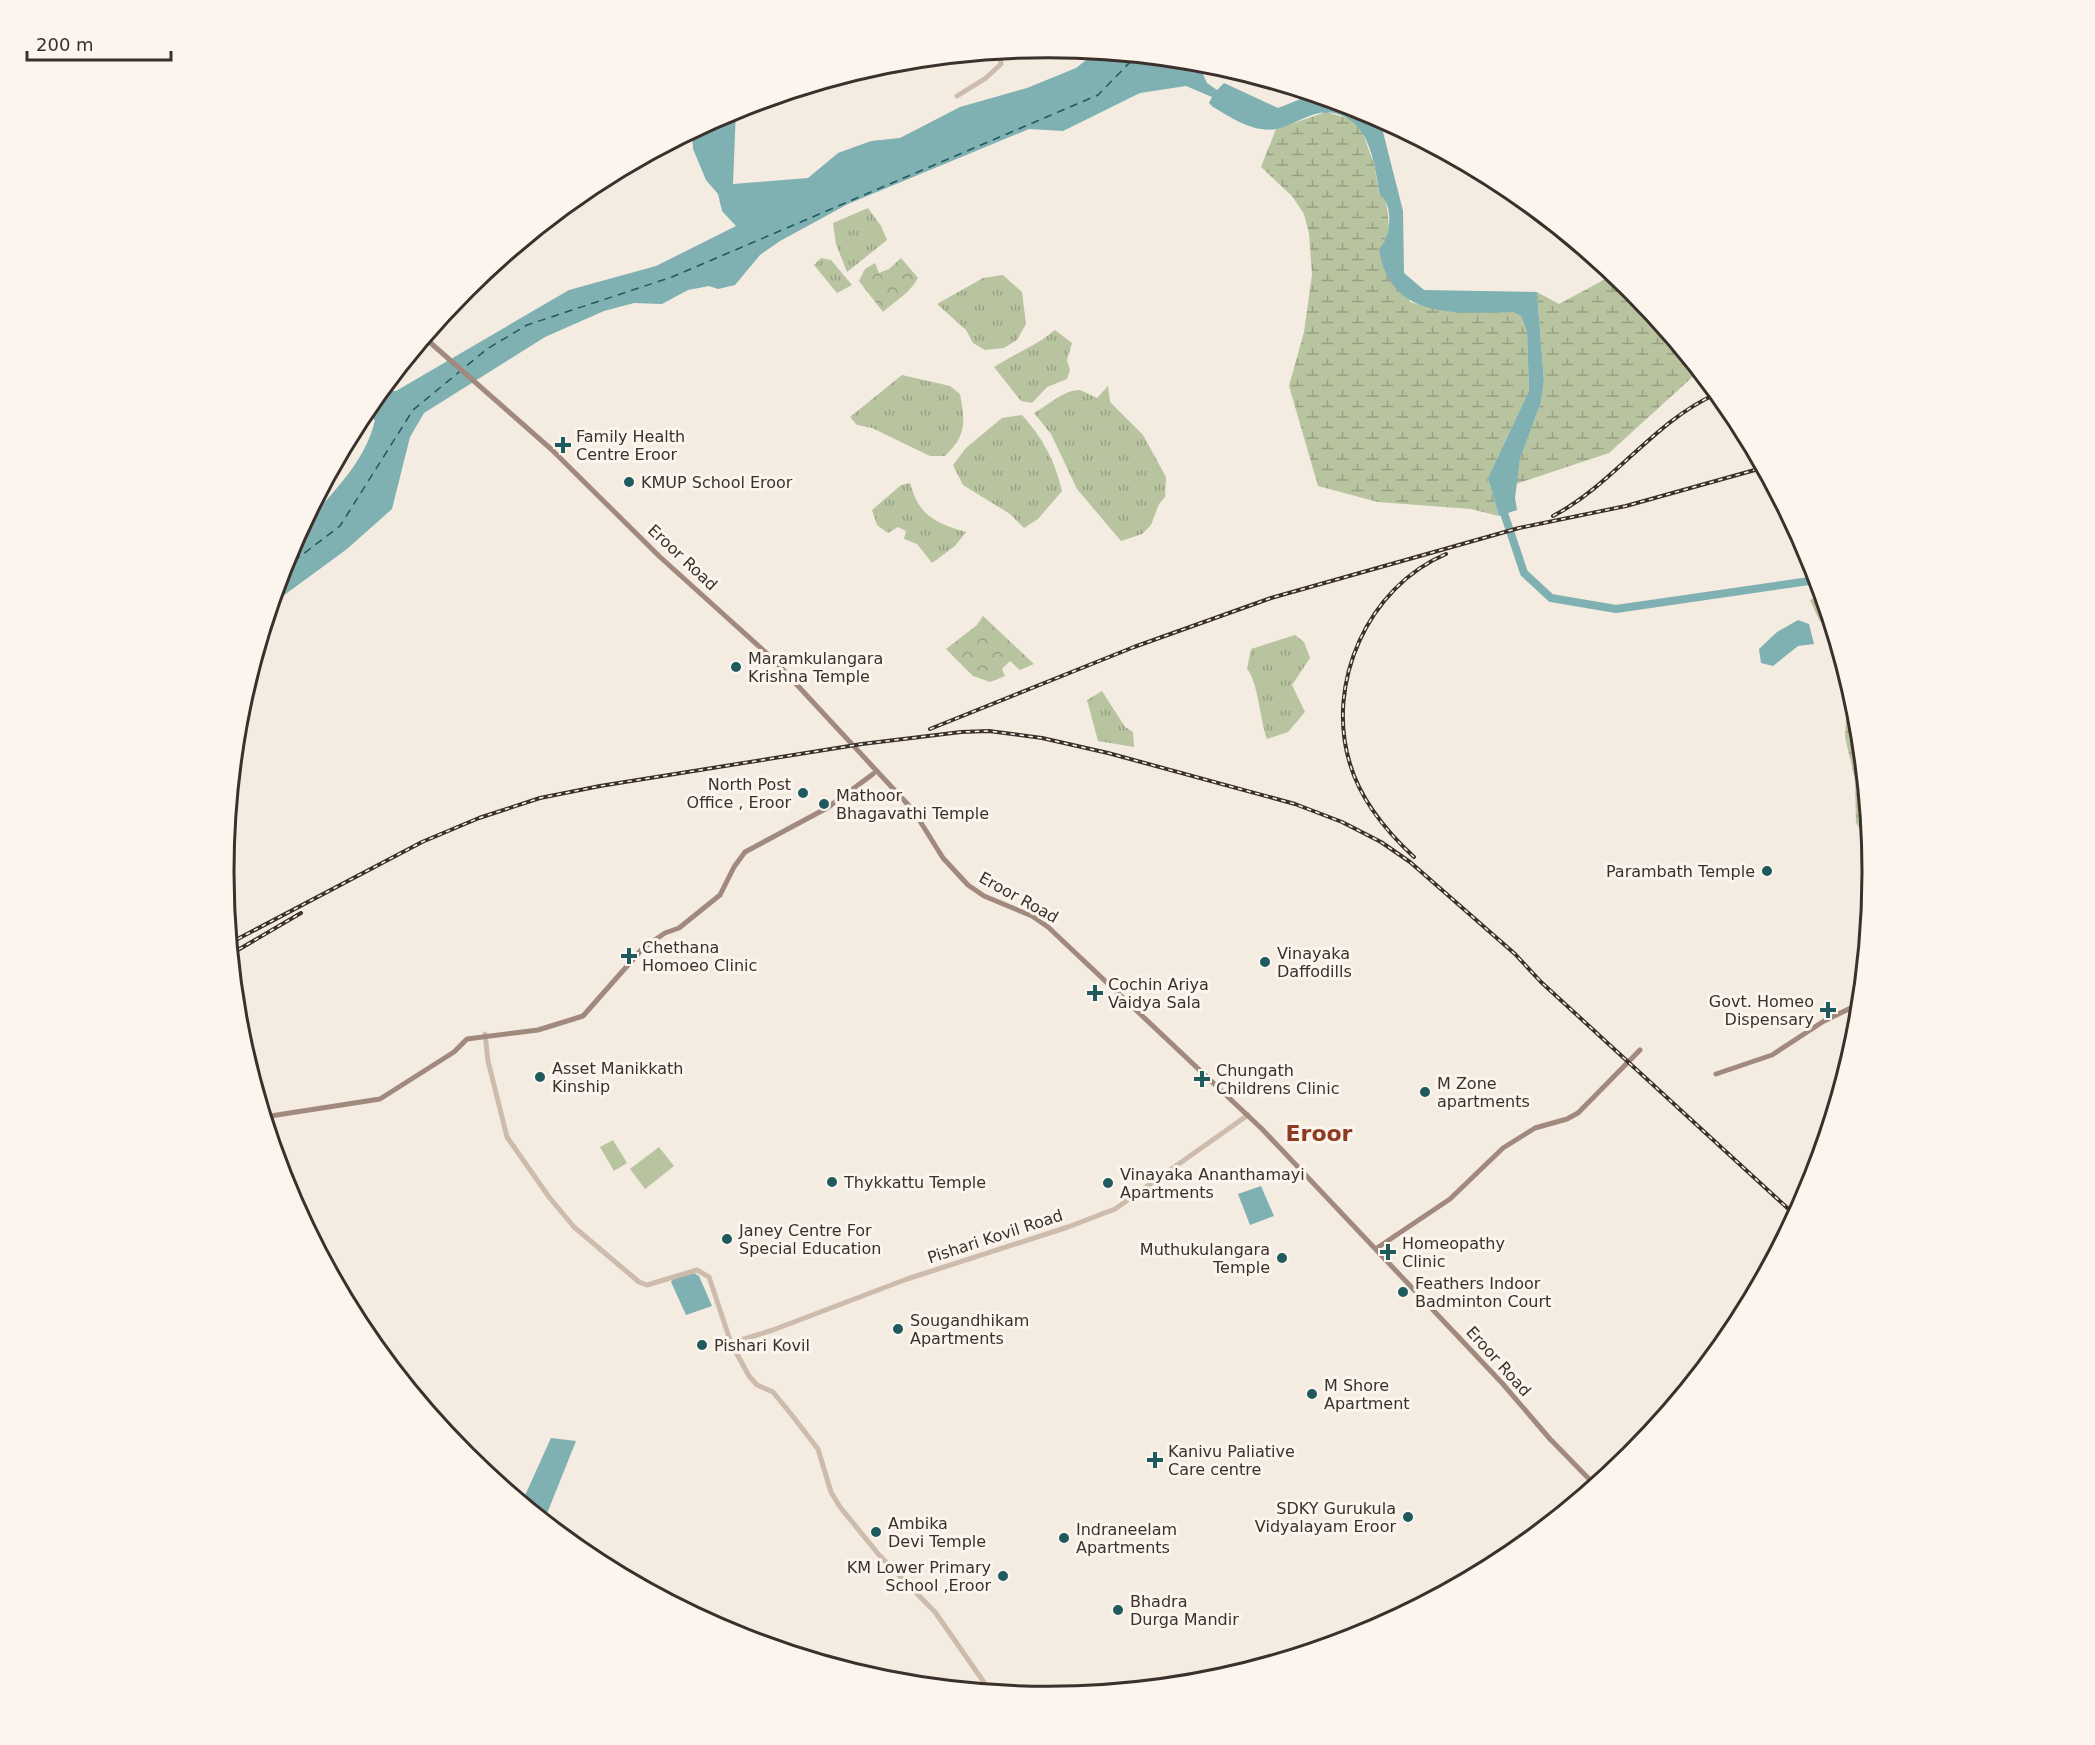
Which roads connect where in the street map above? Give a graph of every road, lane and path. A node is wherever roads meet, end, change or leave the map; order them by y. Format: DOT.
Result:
graph roads {
  1 [pos="1000,60"];
  2 [pos="957,96"];
  3 [pos="430,343"];
  4 [pos="880,768"];
  5 [pos="873,774"];
  6 [pos="1850,1009"];
  7 [pos="485,1034"];
  8 [pos="1640,1050"];
  9 [pos="1716,1074"];
  10 [pos="1248,1115"];
  11 [pos="271,1116"];
  12 [pos="1377,1248"];
  13 [pos="730,1343"];
  14 [pos="1589,1479"];
  15 [pos="985,1684"];
  1 -- 2 [label="street"];
  3 -- 10 [label="main road, Eroor Road"];
  4 -- 5 [label="street"];
  5 -- 7 [label="main road"];
  6 -- 9 [label="main road"];
  7 -- 11 [label="main road"];
  7 -- 13 [label="street"];
  8 -- 12 [label="main road"];
  10 -- 12 [label="main road, Eroor Road"];
  10 -- 13 [label="street, Pishari Kovil Road"];
  12 -- 14 [label="main road, Eroor Road"];
  13 -- 15 [label="street"];
}
